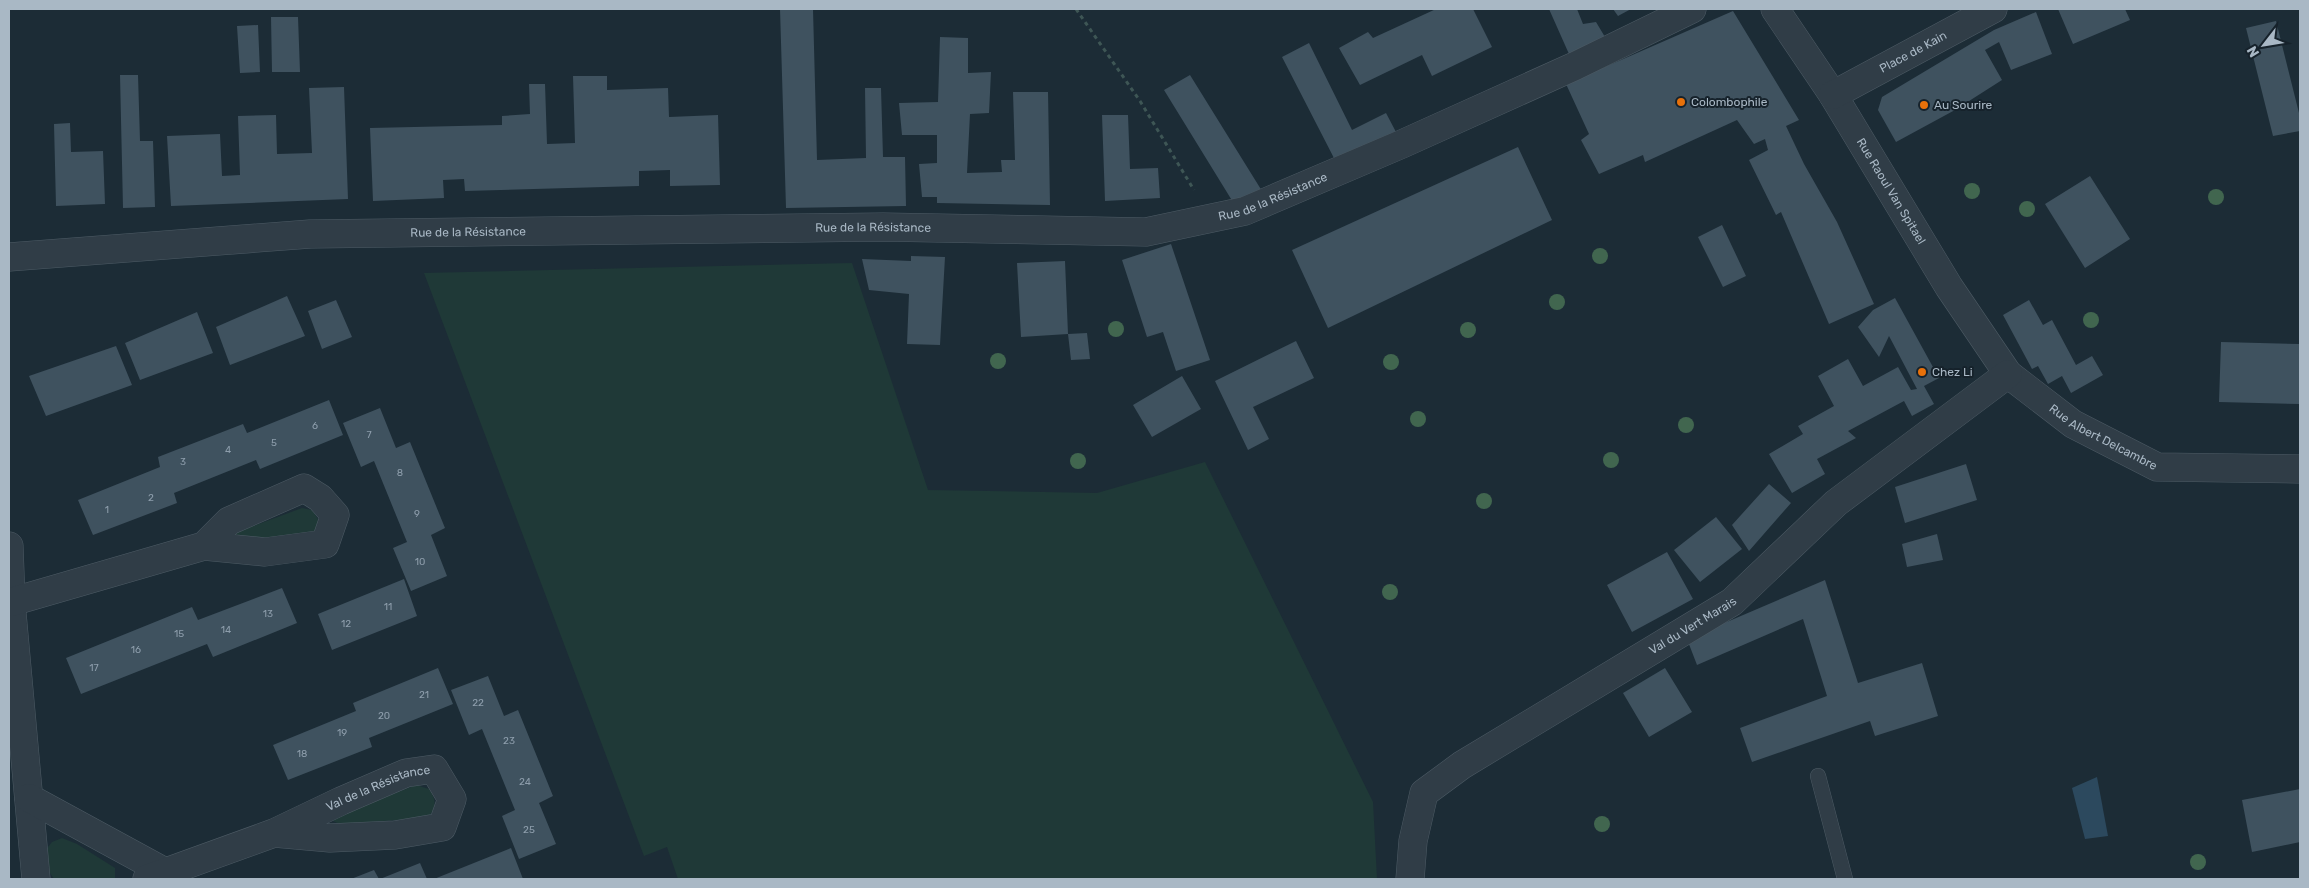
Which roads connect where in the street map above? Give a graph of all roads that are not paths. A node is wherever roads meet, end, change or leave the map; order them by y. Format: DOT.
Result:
graph roads {
  1 [pos="1692,9"];
  2 [pos="1775,9"];
  3 [pos="1993,9"];
  4 [pos="1833,95"];
  5 [pos="9,257"];
  6 [pos="2008,374"];
  7 [pos="2300,469"];
  8 [pos="204,546"];
  9 [pos="9,557"];
  10 [pos="11,602"];
  11 [pos="1818,776"];
  12 [pos="29,798"];
  13 [pos="274,833"];
  14 [pos="156,875"];
  15 [pos="36,879"];
  16 [pos="1410,879"];
  17 [pos="1845,879"];
  1 -- 5 [label="street, Rue de la Résistance"];
  2 -- 4 [label="street, Rue Raoul Van Spitael"];
  3 -- 4 [label="street, Place de Kain"];
  4 -- 6 [label="street, Rue Raoul Van Spitael"];
  6 -- 7 [label="street, Rue Albert Delcambre"];
  6 -- 16 [label="street, Val du Vert Marais"];
  8 -- 10 [label="street"];
  9 -- 10 [label="street"];
  10 -- 12 [label="street"];
  11 -- 17 [label="lane"];
  12 -- 14 [label="street"];
  12 -- 15 [label="street"];
  13 -- 13 [label="street, Val de la Résistance"];
  13 -- 14 [label="street, Val de la Résistance"];
}
